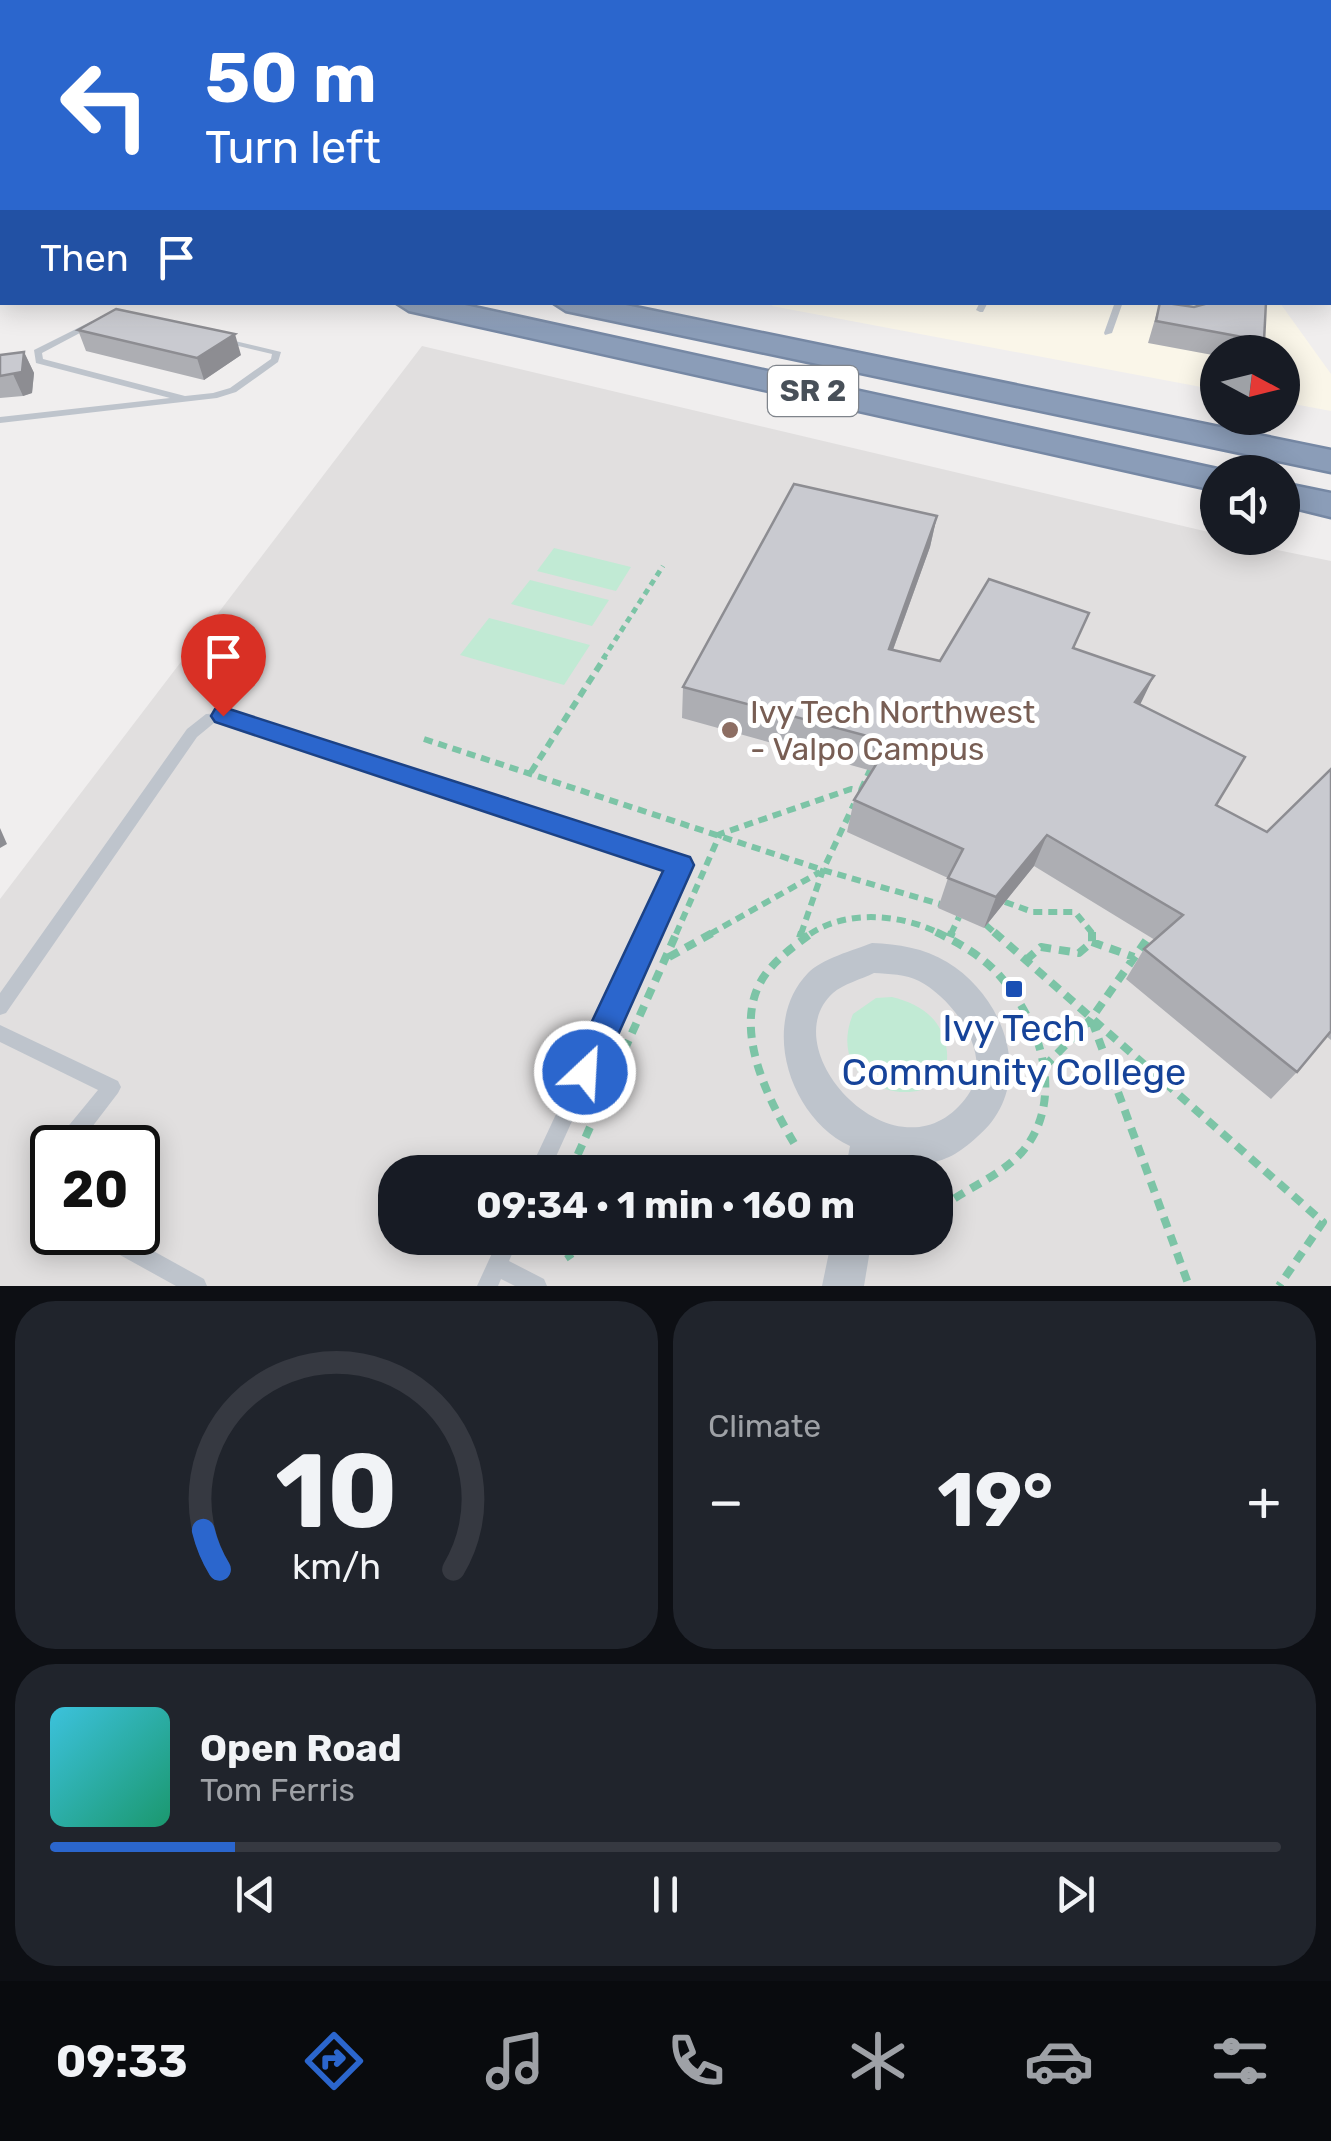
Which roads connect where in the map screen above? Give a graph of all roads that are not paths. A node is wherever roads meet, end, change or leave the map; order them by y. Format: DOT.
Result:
graph roads {
  1 [pos="422,305"];
  2 [pos="580,305"];
  3 [pos="1118,305"];
  4 [pos="98,320"];
  5 [pos="1108,333"];
  6 [pos="204,334"];
  7 [pos="184,399"];
  8 [pos="0,420"];
  9 [pos="1331,462"];
  10 [pos="1200,476"];
  11 [pos="1300,498"];
  12 [pos="1331,505"];
  13 [pos="0,1007"];
  14 [pos="0,1033"];
  15 [pos="81,1125"];
  16 [pos="547,1155"];
  17 [pos="868,1156"];
  18 [pos="140,1255"];
  19 [pos="849,1255"];
  20 [pos="491,1276"];
  21 [pos="197,1286"];
  22 [pos="537,1286"];
  23 [pos="843,1286"];
  1 -- 10 [label="highway, SR 2"];
  2 -- 9 [label="highway, SR 2"];
  3 -- 5 [label="lane"];
  4 -- 7 [label="lane"];
  6 -- 7 [label="lane"];
  7 -- 8 [label="lane"];
  11 -- 12 [label="highway"];
  13 -- 16 [label="lane"];
  14 -- 15 [label="lane"];
  17 -- 17 [label="street"];
  18 -- 21 [label="lane"];
  19 -- 23 [label="street"];
  20 -- 22 [label="lane"];
}
